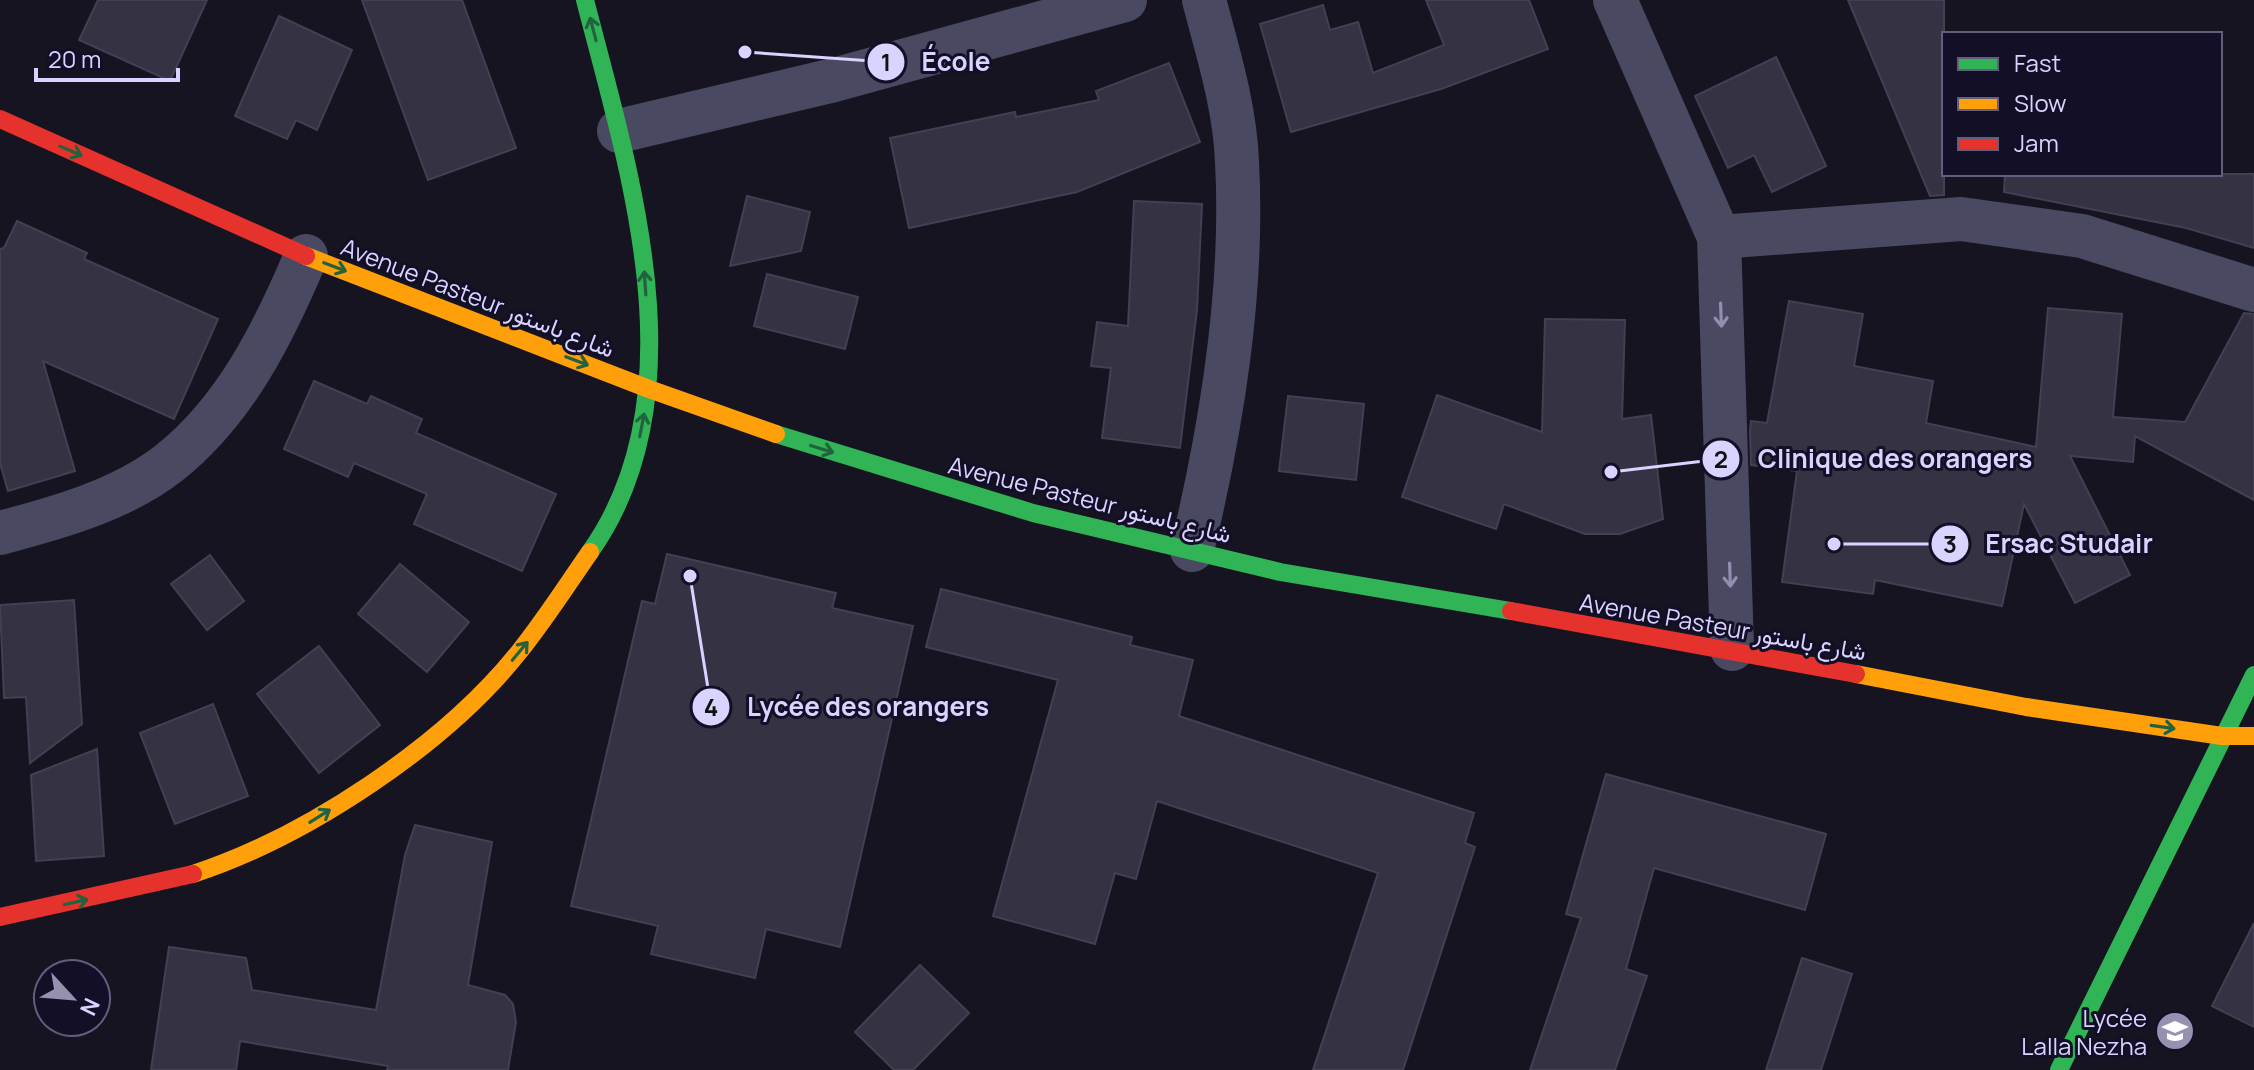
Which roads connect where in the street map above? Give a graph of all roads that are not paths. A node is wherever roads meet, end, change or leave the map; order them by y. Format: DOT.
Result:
graph roads {
  1 [pos="585,0"];
  2 [pos="1125,0"];
  3 [pos="1204,0"];
  4 [pos="1615,0"];
  5 [pos="0,119"];
  6 [pos="619,131"];
  7 [pos="1719,237"];
  8 [pos="306,256"];
  9 [pos="2254,290"];
  10 [pos="649,389"];
  11 [pos="0,533"];
  12 [pos="1192,550"];
  13 [pos="1732,649"];
  14 [pos="2254,675"];
  15 [pos="2222,736"];
  16 [pos="2254,736"];
  17 [pos="0,917"];
  18 [pos="2059,1070"];
  6 -- 1 [label="street, one-way"];
  2 -- 6 [label="street"];
  3 -- 12 [label="street"];
  4 -- 7 [label="street"];
  5 -- 8 [label="street, Avenue Pasteur شارع باستور, one-way"];
  10 -- 6 [label="street, one-way"];
  7 -- 9 [label="street"];
  7 -- 13 [label="street, one-way"];
  8 -- 10 [label="street, Avenue Pasteur شارع باستور, one-way"];
  8 -- 11 [label="street"];
  10 -- 12 [label="street, Avenue Pasteur شارع باستور, one-way"];
  17 -- 10 [label="street, one-way"];
  12 -- 13 [label="street, Avenue Pasteur شارع باستور"];
  13 -- 15 [label="street, Avenue Pasteur شارع باستور, one-way"];
  14 -- 15 [label="street"];
  15 -- 16 [label="street, Avenue Pasteur شارع باستور"];
  15 -- 18 [label="street"];
}
